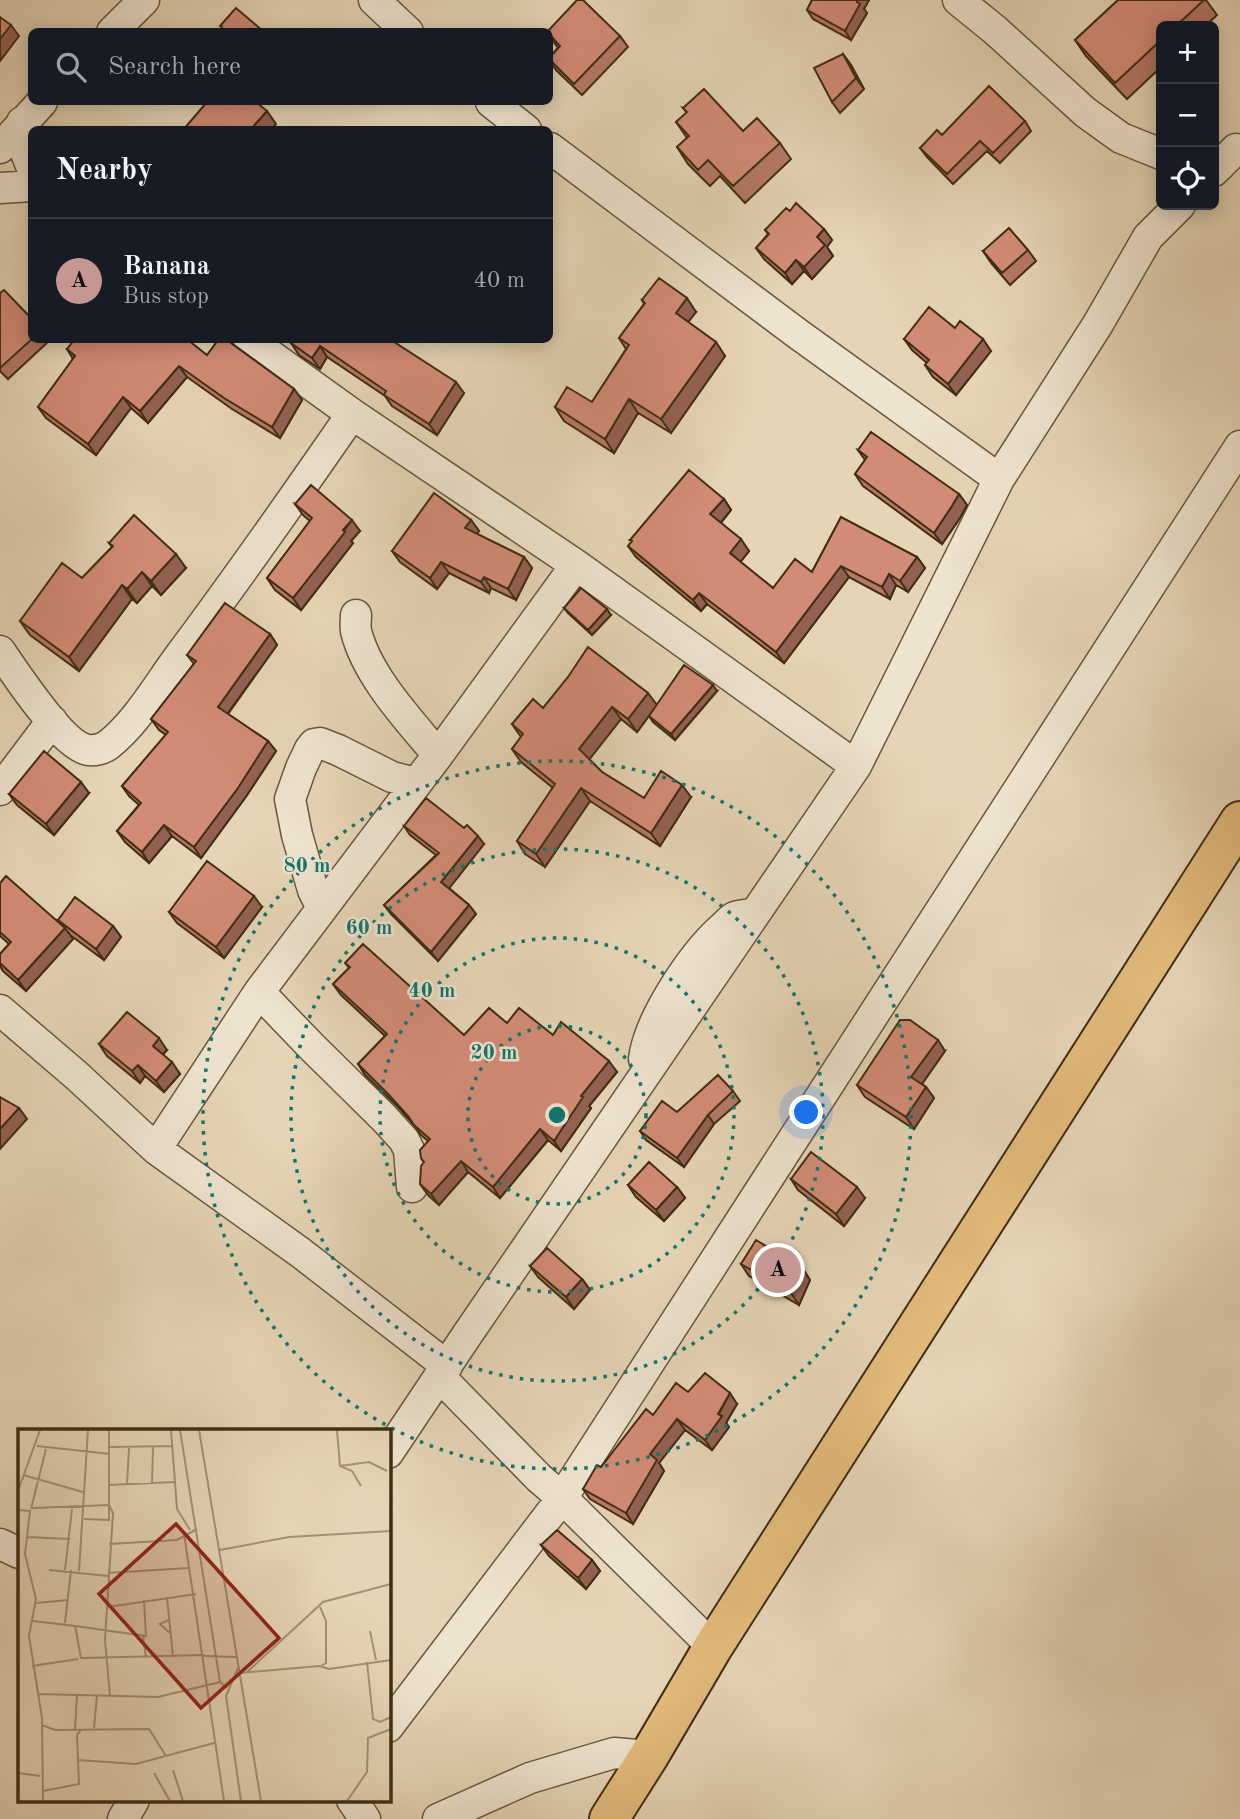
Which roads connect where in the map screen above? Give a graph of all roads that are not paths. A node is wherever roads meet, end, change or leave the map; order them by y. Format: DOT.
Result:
graph roads {
  1 [pos="144,0"];
  2 [pos="374,0"];
  3 [pos="958,0"];
  4 [pos="116,28"];
  5 [pos="404,28"];
  6 [pos="495,105"];
  7 [pos="32,111"];
  8 [pos="28,126"];
  9 [pos="521,126"];
  10 [pos="0,148"];
  11 [pos="1230,149"];
  12 [pos="553,150"];
  13 [pos="1156,152"];
  14 [pos="28,158"];
  15 [pos="1219,164"];
  16 [pos="28,186"];
  17 [pos="0,188"];
  18 [pos="1175,210"];
  19 [pos="253,343"];
  20 [pos="352,414"];
  21 [pos="1240,446"];
  22 [pos="999,479"];
  23 [pos="576,565"];
  24 [pos="356,615"];
  25 [pos="0,652"];
  26 [pos="52,721"];
  27 [pos="438,755"];
  28 [pos="856,766"];
  29 [pos="416,783"];
  30 [pos="0,790"];
  31 [pos="1240,821"];
  32 [pos="322,908"];
  33 [pos="259,992"];
  34 [pos="0,1010"];
  35 [pos="156,1149"];
  36 [pos="412,1187"];
  37 [pos="443,1372"];
  38 [pos="390,1450"];
  39 [pos="562,1497"];
  40 [pos="0,1544"];
  41 [pos="18,1553"];
  42 [pos="713,1647"];
  43 [pos="390,1724"];
  44 [pos="649,1756"];
  45 [pos="133,1801"];
  46 [pos="353,1801"];
  47 [pos="612,1818"];
  48 [pos="123,1819"];
  49 [pos="365,1819"];
  50 [pos="438,1819"];
  1 -- 4 [label="street"];
  2 -- 5 [label="street"];
  3 -- 13 [label="street"];
  6 -- 9 [label="street"];
  7 -- 10 [label="street"];
  8 -- 14 [label="street"];
  11 -- 15 [label="street"];
  12 -- 22 [label="street"];
  16 -- 17 [label="street"];
  18 -- 22 [label="street"];
  19 -- 20 [label="street"];
  20 -- 23 [label="street"];
  20 -- 26 [label="street"];
  21 -- 39 [label="street"];
  22 -- 28 [label="street"];
  23 -- 27 [label="street"];
  23 -- 28 [label="street"];
  24 -- 27 [label="street"];
  25 -- 26 [label="street"];
  26 -- 30 [label="street"];
  27 -- 29 [label="street"];
  28 -- 37 [label="street"];
  29 -- 32 [label="street"];
  29 -- 32 [label="street"];
  31 -- 42 [label="highway"];
  32 -- 33 [label="street"];
  33 -- 35 [label="street"];
  33 -- 36 [label="street"];
  34 -- 35 [label="street"];
  35 -- 37 [label="street"];
  37 -- 38 [label="street"];
  37 -- 39 [label="street"];
  39 -- 42 [label="street"];
  39 -- 43 [label="street"];
  40 -- 41 [label="street"];
  42 -- 44 [label="highway"];
  44 -- 47 [label="highway"];
  44 -- 50 [label="street"];
  45 -- 48 [label="street"];
  46 -- 49 [label="street"];
}
